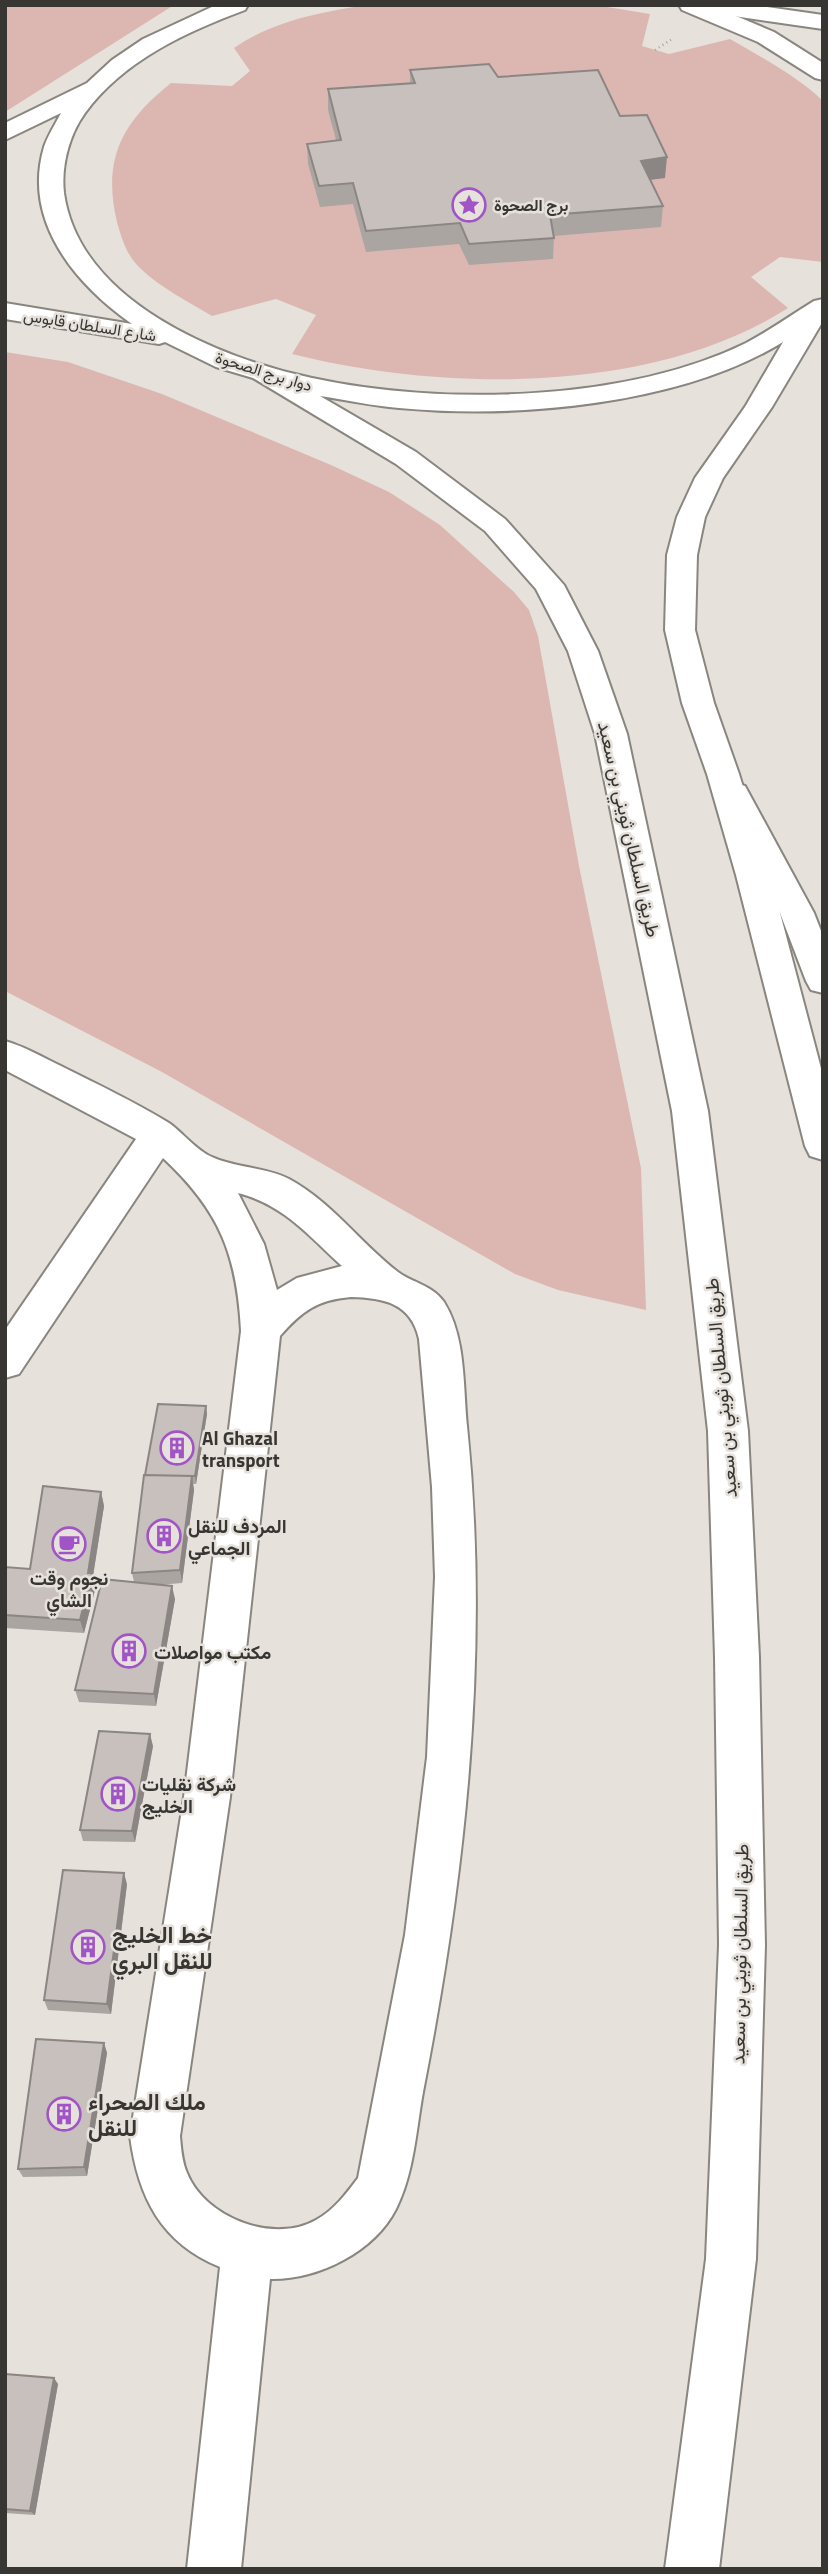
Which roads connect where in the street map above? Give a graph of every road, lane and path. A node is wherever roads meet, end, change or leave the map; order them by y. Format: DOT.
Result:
graph roads {
  1 [pos="217,5"];
  2 [pos="237,5"];
  3 [pos="690,5"];
  4 [pos="706,5"];
  5 [pos="193,22"];
  6 [pos="823,22"];
  7 [pos="823,73"];
  8 [pos="95,86"];
  9 [pos="5,133"];
  10 [pos="5,311"];
  11 [pos="818,311"];
  12 [pos="176,339"];
  13 [pos="263,373"];
  14 [pos="723,774"];
  15 [pos="823,981"];
  16 [pos="5,1054"];
  17 [pos="159,1135"];
  18 [pos="823,1146"];
  19 [pos="198,1168"];
  20 [pos="387,1285"];
  21 [pos="261,1331"];
  22 [pos="5,1362"];
  23 [pos="247,2253"];
  24 [pos="214,2569"];
  25 [pos="692,2569"];
  1 -- 5 [label="main road"];
  2 -- 5 [label="main road, دوار برج الصحوة"];
  3 -- 7 [label="main road"];
  4 -- 6 [label="main road"];
  5 -- 8 [label="main road, دوار برج الصحوة"];
  8 -- 9 [label="main road"];
  8 -- 12 [label="main road, دوار برج الصحوة"];
  10 -- 12 [label="main road, شارع السلطان قابوس"];
  11 -- 13 [label="main road, دوار برج الصحوة"];
  11 -- 14 [label="main road"];
  12 -- 13 [label="main road, دوار برج الصحوة"];
  13 -- 25 [label="main road, طريق السلطان ثويني بن سعيد"];
  14 -- 15 [label="main road"];
  14 -- 18 [label="main road"];
  16 -- 17 [label="main road"];
  17 -- 19 [label="main road"];
  17 -- 22 [label="main road"];
  19 -- 20 [label="main road"];
  19 -- 21 [label="main road"];
  20 -- 21 [label="main road"];
  20 -- 23 [label="main road"];
  21 -- 23 [label="main road"];
  23 -- 24 [label="main road"];
}
